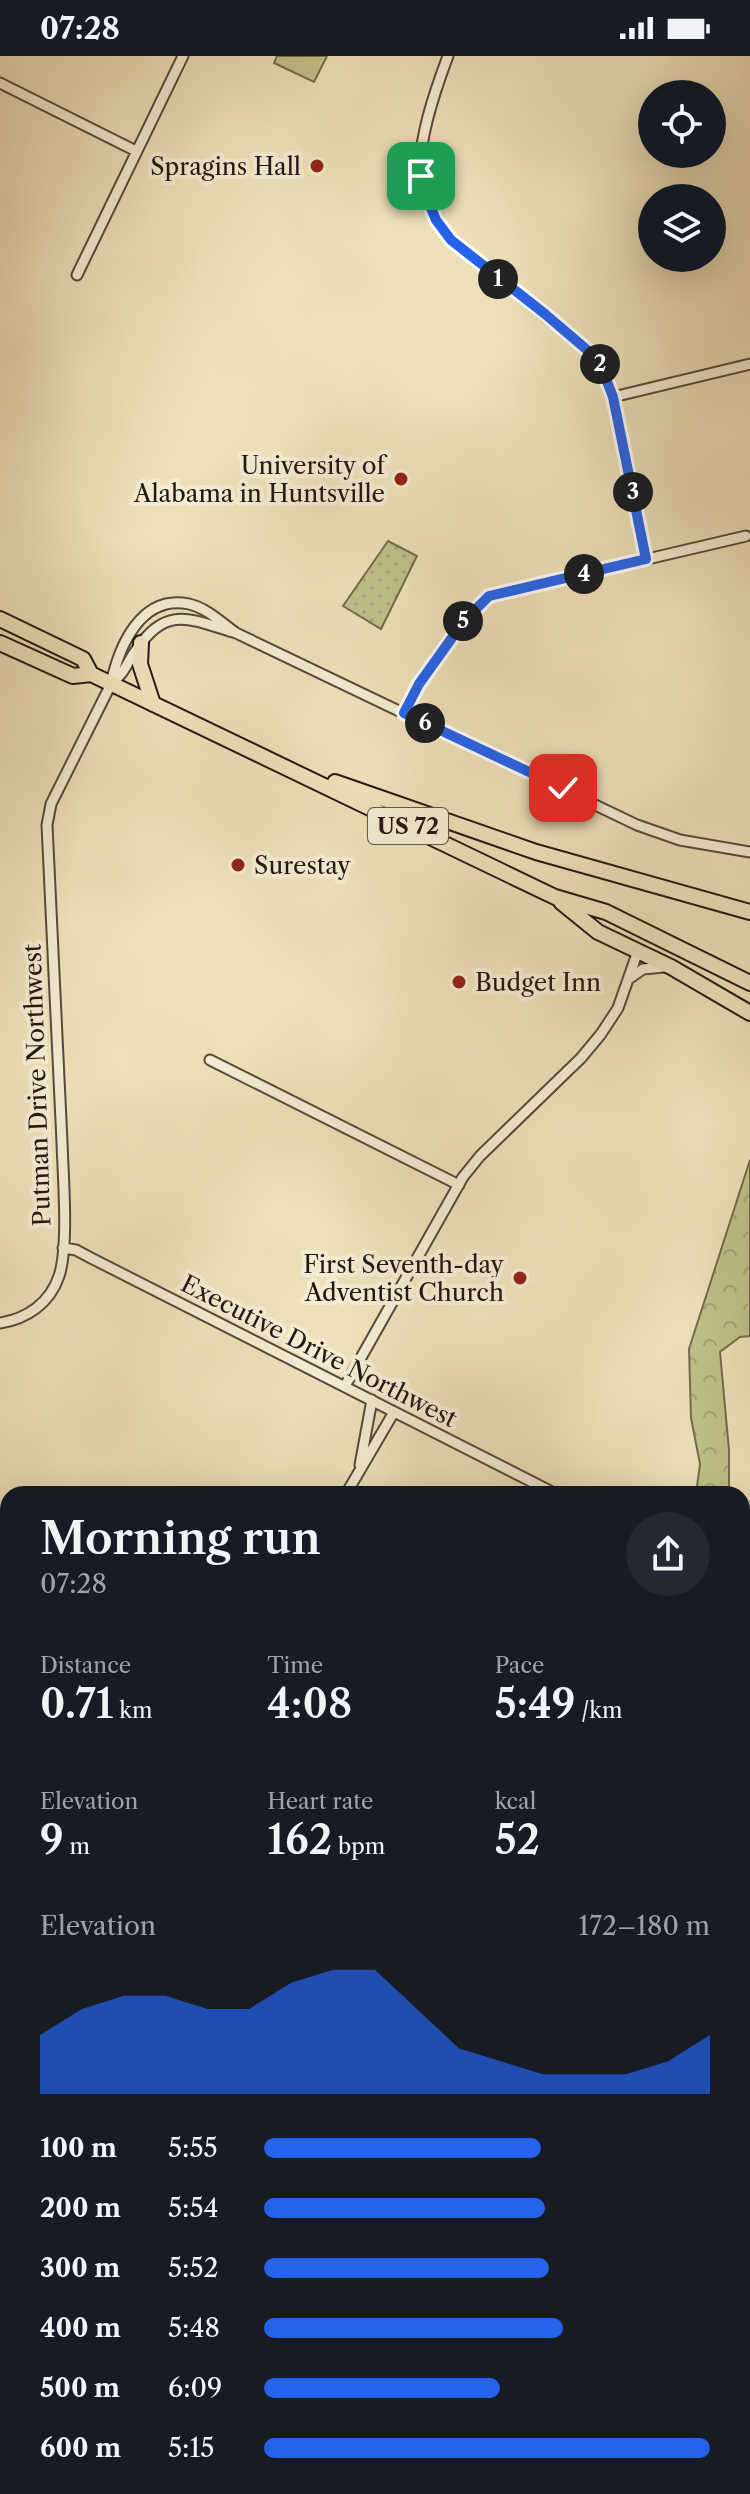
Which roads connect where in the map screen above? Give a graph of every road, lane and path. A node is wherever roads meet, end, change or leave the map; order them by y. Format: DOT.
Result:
graph roads {
  1 [pos="183,56"];
  2 [pos="448,56"];
  3 [pos="0,83"];
  4 [pos="136,151"];
  5 [pos="77,275"];
  6 [pos="750,364"];
  7 [pos="613,397"];
  8 [pos="746,536"];
  9 [pos="646,559"];
  10 [pos="0,619"];
  11 [pos="236,633"];
  12 [pos="0,643"];
  13 [pos="141,643"];
  14 [pos="91,674"];
  15 [pos="111,684"];
  16 [pos="153,704"];
  17 [pos="404,713"];
  18 [pos="251,750"];
  19 [pos="750,852"];
  20 [pos="555,897"];
  21 [pos="750,912"];
  22 [pos="638,951"];
  23 [pos="671,967"];
  24 [pos="630,978"];
  25 [pos="750,985"];
  26 [pos="750,1013"];
  27 [pos="210,1060"];
  28 [pos="459,1185"];
  29 [pos="63,1248"];
  30 [pos="0,1323"];
  31 [pos="345,1386"];
  32 [pos="372,1400"];
  33 [pos="394,1412"];
  34 [pos="358,1473"];
  35 [pos="351,1486"];
  36 [pos="540,1486"];
  1 -- 4 [label="street"];
  2 -- 7 [label="street"];
  3 -- 4 [label="street"];
  4 -- 5 [label="street"];
  6 -- 7 [label="street"];
  7 -- 9 [label="street"];
  8 -- 9 [label="street"];
  9 -- 17 [label="street"];
  10 -- 14 [label="highway, US 72"];
  11 -- 13 [label="street"];
  11 -- 15 [label="street"];
  11 -- 17 [label="street"];
  12 -- 14 [label="highway, US 72"];
  13 -- 15 [label="street"];
  13 -- 16 [label="highway"];
  14 -- 15 [label="highway, US 72"];
  15 -- 16 [label="highway, US 72"];
  15 -- 29 [label="street, Putman Drive Northwest"];
  16 -- 18 [label="highway, US 72"];
  17 -- 19 [label="street"];
  18 -- 20 [label="highway, US 72"];
  18 -- 21 [label="highway"];
  20 -- 22 [label="highway, US 72"];
  20 -- 25 [label="highway, US 72"];
  22 -- 23 [label="highway, US 72"];
  22 -- 24 [label="street"];
  22 -- 25 [label="highway, US 72"];
  23 -- 24 [label="street"];
  23 -- 26 [label="highway, US 72"];
  24 -- 28 [label="street"];
  27 -- 28 [label="street"];
  28 -- 31 [label="street"];
  29 -- 30 [label="street, Putman Drive Northwest"];
  29 -- 31 [label="street, Executive Drive Northwest"];
  31 -- 32 [label="street, Executive Drive Northwest"];
  32 -- 33 [label="street, Executive Drive Northwest"];
  32 -- 34 [label="street"];
  33 -- 34 [label="street"];
  33 -- 36 [label="street, Executive Drive Northwest"];
  34 -- 35 [label="street"];
}
